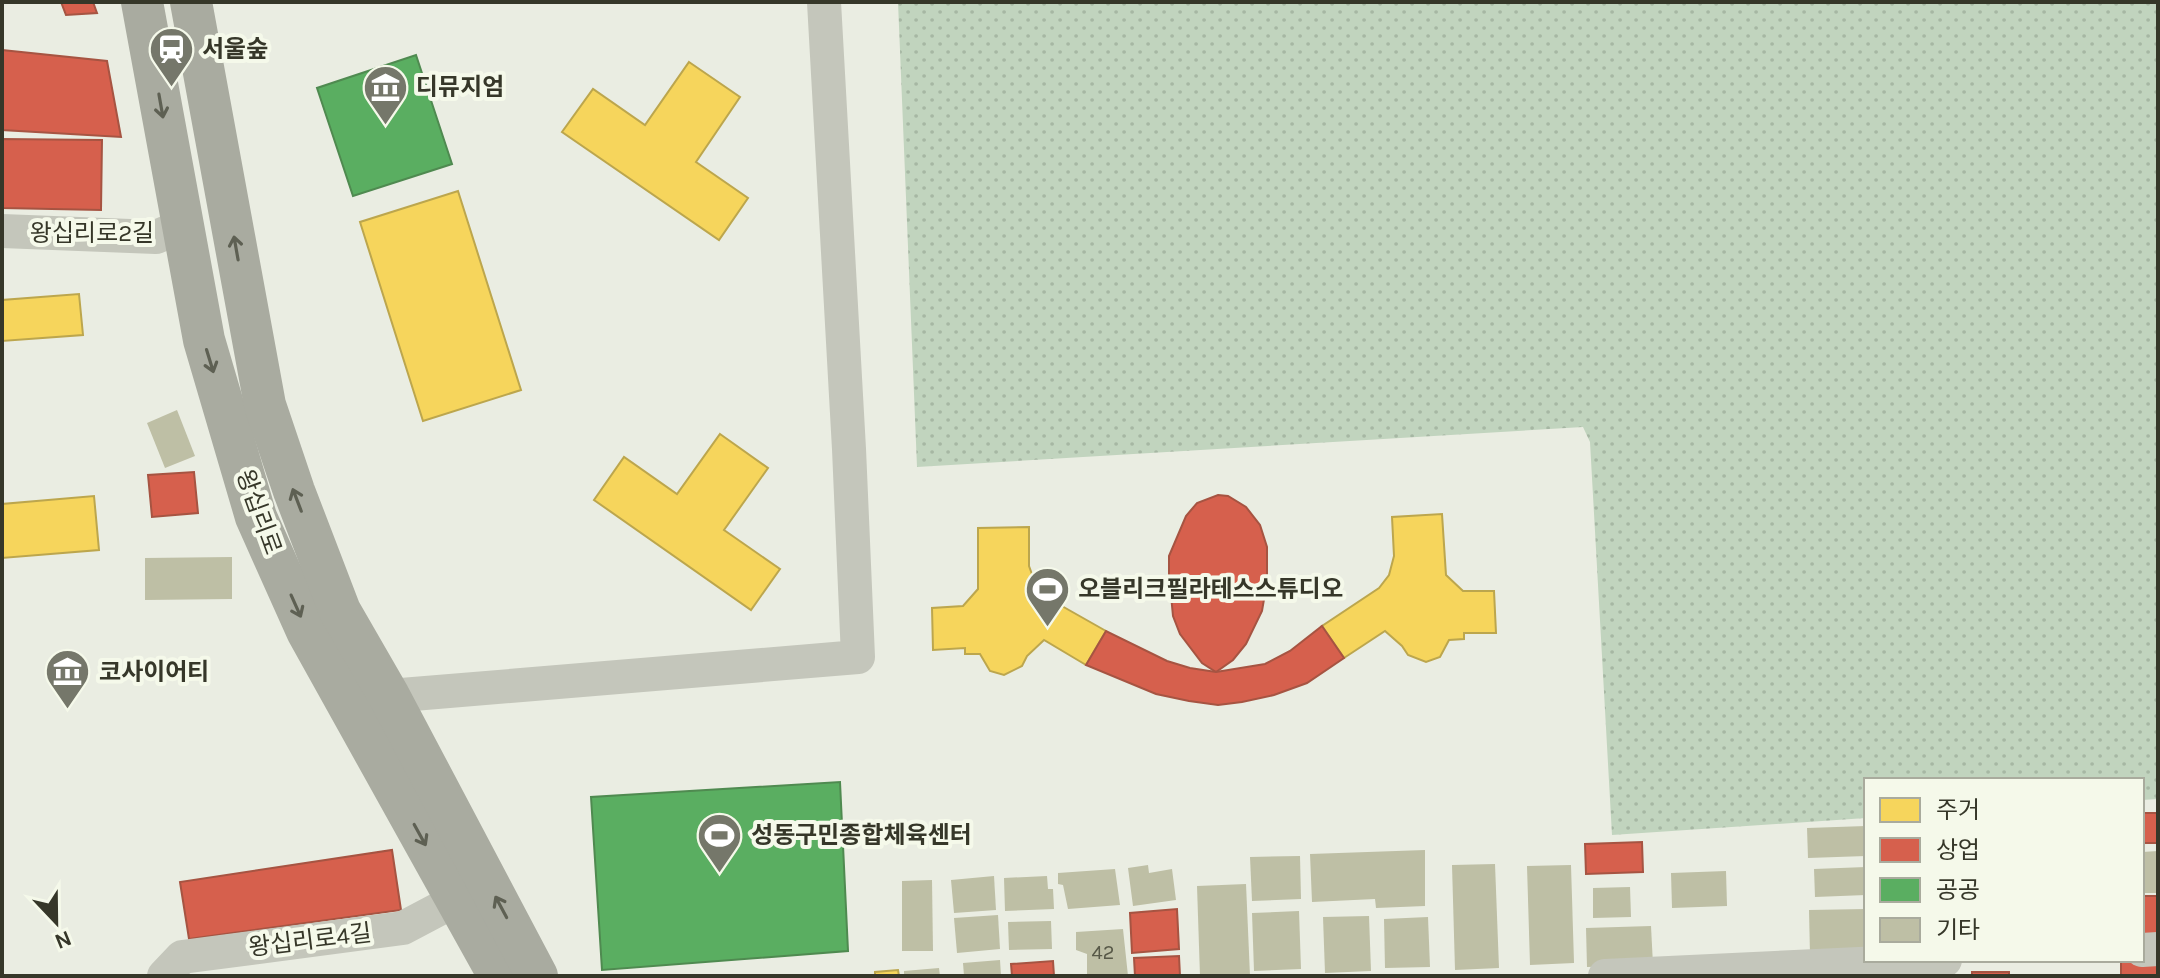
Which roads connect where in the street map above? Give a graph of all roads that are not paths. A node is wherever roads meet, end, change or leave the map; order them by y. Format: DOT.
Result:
graph roads {
  1 [pos="142,2"];
  2 [pos="191,2"];
  3 [pos="824,2"];
  4 [pos="182,226"];
  5 [pos="2,231"];
  6 [pos="389,696"];
  7 [pos="353,714"];
  8 [pos="456,900"];
  9 [pos="1902,962"];
  10 [pos="164,976"];
  11 [pos="499,976"];
  12 [pos="537,976"];
  13 [pos="1605,976"];
  1 -- 4 [label="main road, 왕십리로, one-way"];
  6 -- 2 [label="main road, 왕십리로, one-way"];
  3 -- 6 [label="street"];
  4 -- 5 [label="street, 왕십리로2길"];
  4 -- 7 [label="main road, 왕십리로, one-way"];
  6 -- 7 [label="street"];
  12 -- 6 [label="main road, 왕십리로, one-way"];
  7 -- 8 [label="main road, 왕십리로, one-way"];
  8 -- 10 [label="street, 왕십리로4길"];
  8 -- 11 [label="main road, 왕십리로"];
  9 -- 13 [label="street"];
}
